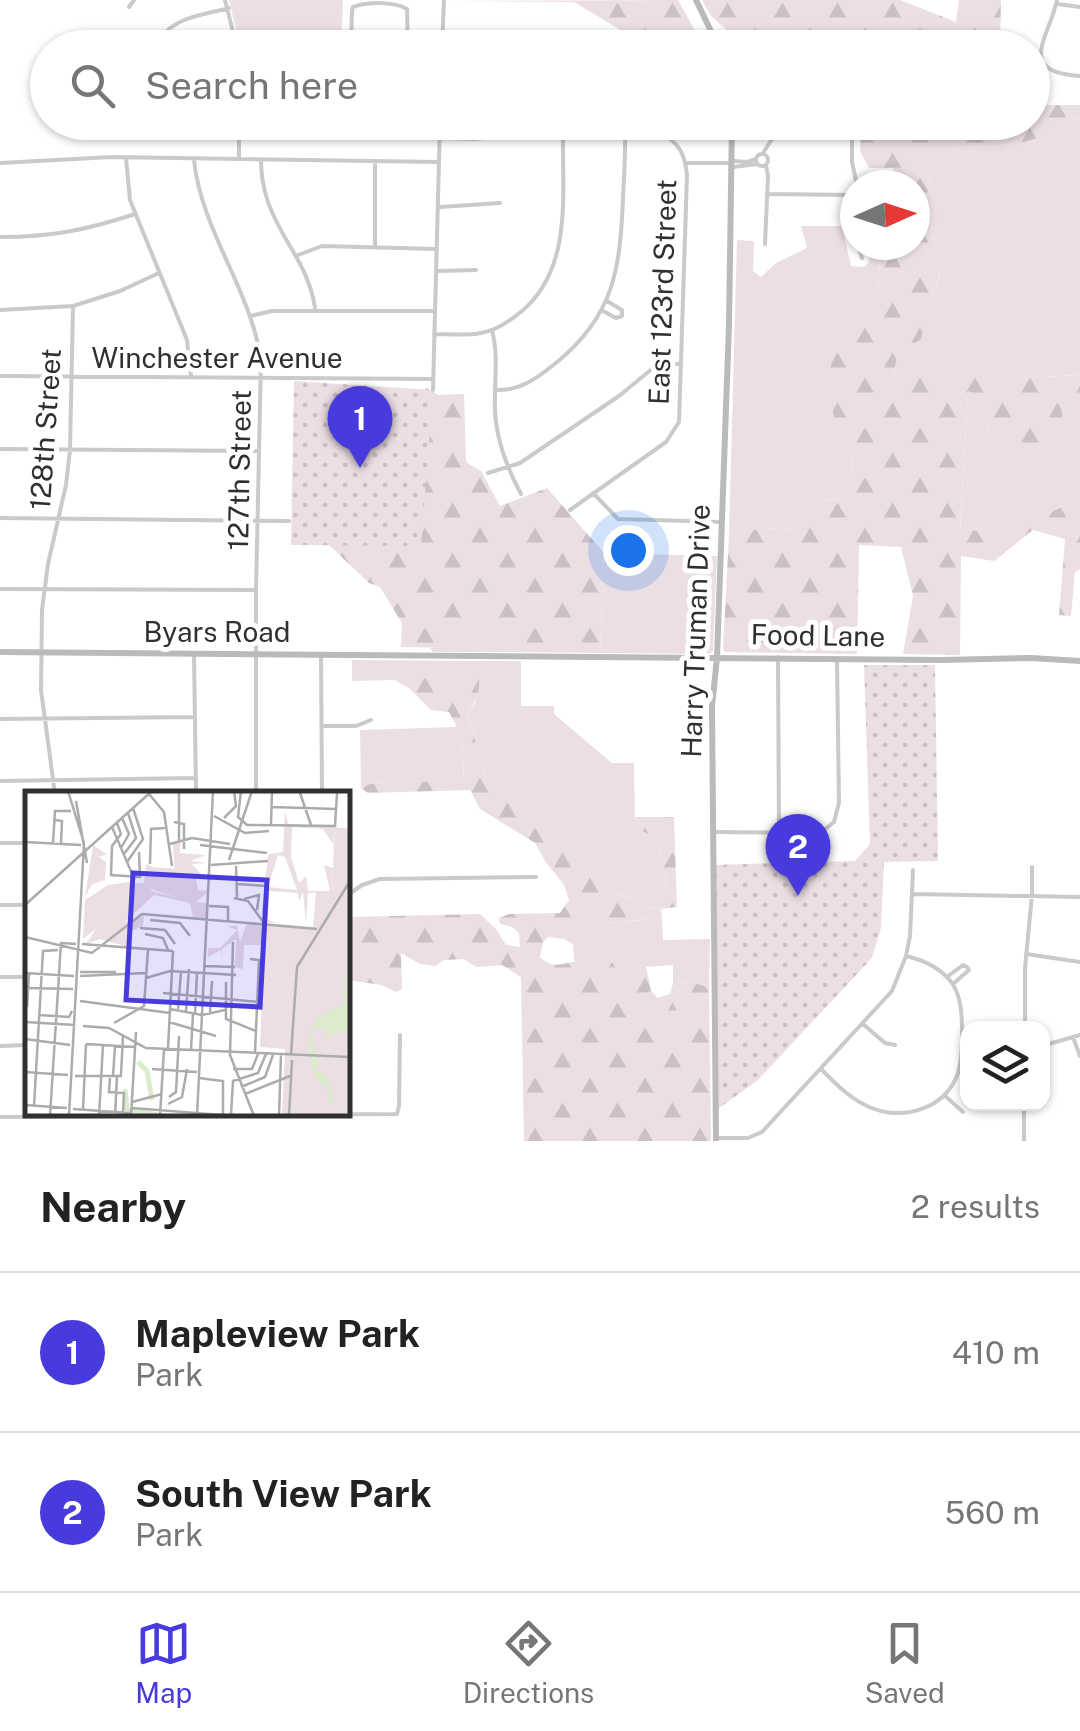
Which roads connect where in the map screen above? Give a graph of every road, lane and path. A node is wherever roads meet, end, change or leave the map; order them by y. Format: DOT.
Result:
graph roads {
  1 [pos="134,0"];
  2 [pos="226,0"];
  3 [pos="444,0"];
  4 [pos="696,0"];
  5 [pos="1057,2"];
  6 [pos="129,7"];
  7 [pos="1080,7"];
  8 [pos="228,8"];
  9 [pos="167,30"];
  10 [pos="233,30"];
  11 [pos="352,30"];
  12 [pos="408,30"];
  13 [pos="443,30"];
  14 [pos="710,30"];
  15 [pos="1046,30"];
  16 [pos="1050,69"];
  17 [pos="1080,76"];
  18 [pos="239,140"];
  19 [pos="440,140"];
  20 [pos="563,140"];
  21 [pos="626,140"];
  22 [pos="672,140"];
  23 [pos="732,140"];
  24 [pos="771,140"];
  25 [pos="854,140"];
  26 [pos="763,153"];
  27 [pos="126,158"];
  28 [pos="194,160"];
  29 [pos="239,160"];
  30 [pos="260,160"];
  31 [pos="375,161"];
  32 [pos="0,162"];
  33 [pos="439,162"];
  34 [pos="757,162"];
  35 [pos="686,163"];
  36 [pos="733,164"];
  37 [pos="766,166"];
  38 [pos="854,170"];
  39 [pos="768,194"];
  40 [pos="840,195"];
  41 [pos="500,203"];
  42 [pos="438,207"];
  43 [pos="135,214"];
  44 [pos="0,237"];
  45 [pos="765,244"];
  46 [pos="375,247"];
  47 [pos="436,248"];
  48 [pos="296,255"];
  49 [pos="476,270"];
  50 [pos="436,272"];
  51 [pos="159,273"];
  52 [pos="607,301"];
  53 [pos="73,306"];
  54 [pos="0,310"];
  55 [pos="602,310"];
  56 [pos="315,311"];
  57 [pos="434,311"];
  58 [pos="250,316"];
  59 [pos="492,330"];
  60 [pos="434,334"];
  61 [pos="680,364"];
  62 [pos="0,376"];
  63 [pos="72,376"];
  64 [pos="191,377"];
  65 [pos="261,378"];
  66 [pos="433,378"];
  67 [pos="433,390"];
  68 [pos="495,390"];
  69 [pos="0,448"];
  70 [pos="70,450"];
  71 [pos="259,451"];
  72 [pos="509,468"];
  73 [pos="488,473"];
  74 [pos="593,493"];
  75 [pos="521,494"];
  76 [pos="570,510"];
  77 [pos="0,518"];
  78 [pos="60,519"];
  79 [pos="257,521"];
  80 [pos="288,521"];
  81 [pos="722,522"];
  82 [pos="0,589"];
  83 [pos="44,590"];
  84 [pos="256,590"];
  85 [pos="0,652"];
  86 [pos="41,652"];
  87 [pos="194,653"];
  88 [pos="256,654"];
  89 [pos="320,654"];
  90 [pos="434,655"];
  91 [pos="717,657"];
  92 [pos="778,657"];
  93 [pos="837,658"];
  94 [pos="1080,660"];
  95 [pos="195,717"];
  96 [pos="43,718"];
  97 [pos="0,719"];
  98 [pos="370,720"];
  99 [pos="322,726"];
  100 [pos="196,778"];
  101 [pos="54,780"];
  102 [pos="0,781"];
  103 [pos="56,791"];
  104 [pos="196,791"];
  105 [pos="256,791"];
  106 [pos="322,791"];
  107 [pos="713,832"];
  108 [pos="779,833"];
  109 [pos="25,842"];
  110 [pos="0,843"];
  111 [pos="1032,866"];
  112 [pos="914,870"];
  113 [pos="536,877"];
  114 [pos="350,893"];
  115 [pos="912,894"];
  116 [pos="1032,895"];
  117 [pos="1080,897"];
  118 [pos="1026,954"];
  119 [pos="906,956"];
  120 [pos="1080,962"];
  121 [pos="947,977"];
  122 [pos="953,984"];
  123 [pos="1024,1021"];
  124 [pos="863,1024"];
  125 [pos="400,1035"];
  126 [pos="1080,1035"];
  127 [pos="1073,1038"];
  128 [pos="1050,1044"];
  129 [pos="25,1045"];
  130 [pos="894,1045"];
  131 [pos="0,1046"];
  132 [pos="1080,1056"];
  133 [pos="821,1069"];
  134 [pos="944,1095"];
  135 [pos="1024,1111"];
  136 [pos="963,1112"];
  137 [pos="350,1114"];
  138 [pos="25,1116"];
  139 [pos="0,1117"];
  140 [pos="716,1140"];
  141 [pos="1024,1141"];
  1 -- 6 [label="street"];
  2 -- 8 [label="street"];
  3 -- 13 [label="street"];
  4 -- 14 [label="street"];
  5 -- 7 [label="street"];
  5 -- 15 [label="street"];
  8 -- 9 [label="street"];
  8 -- 10 [label="street"];
  11 -- 12 [label="street"];
  16 -- 17 [label="street"];
  18 -- 29 [label="street"];
  19 -- 33 [label="street"];
  20 -- 59 [label="street"];
  21 -- 52 [label="street"];
  22 -- 35 [label="street"];
  23 -- 36 [label="street, Harry Truman Drive"];
  24 -- 26 [label="street"];
  25 -- 38 [label="street"];
  26 -- 34 [label="street"];
  26 -- 37 [label="street"];
  27 -- 28 [label="street"];
  27 -- 32 [label="street"];
  27 -- 43 [label="street"];
  28 -- 29 [label="street"];
  28 -- 58 [label="street, 127th Street"];
  29 -- 30 [label="street"];
  30 -- 31 [label="street"];
  30 -- 48 [label="street"];
  31 -- 33 [label="street"];
  31 -- 46 [label="street"];
  33 -- 42 [label="street"];
  34 -- 36 [label="street"];
  34 -- 37 [label="street"];
  35 -- 36 [label="street"];
  35 -- 61 [label="street, East 123rd Street"];
  36 -- 81 [label="street, Harry Truman Drive"];
  37 -- 39 [label="street"];
  39 -- 40 [label="street"];
  39 -- 45 [label="street"];
  41 -- 42 [label="street"];
  42 -- 47 [label="street"];
  43 -- 44 [label="street"];
  43 -- 51 [label="street"];
  46 -- 47 [label="street"];
  46 -- 48 [label="street"];
  47 -- 50 [label="street"];
  48 -- 56 [label="street"];
  49 -- 50 [label="street"];
  50 -- 57 [label="street"];
  51 -- 53 [label="street"];
  51 -- 64 [label="street"];
  52 -- 55 [label="street"];
  52 -- 55 [label="street"];
  53 -- 54 [label="street"];
  53 -- 63 [label="street, 128th Street"];
  55 -- 68 [label="street"];
  56 -- 57 [label="street"];
  56 -- 58 [label="street"];
  57 -- 60 [label="street"];
  58 -- 65 [label="street, 127th Street"];
  59 -- 60 [label="street"];
  59 -- 68 [label="street"];
  60 -- 66 [label="street"];
  61 -- 72 [label="street"];
  61 -- 74 [label="street, East 123rd Street"];
  62 -- 63 [label="street, Winchester Avenue"];
  63 -- 64 [label="street, Winchester Avenue"];
  63 -- 70 [label="street, 128th Street"];
  64 -- 65 [label="street, Winchester Avenue"];
  65 -- 66 [label="street, Winchester Avenue"];
  65 -- 71 [label="street, 127th Street"];
  66 -- 67 [label="street"];
  68 -- 72 [label="street"];
  69 -- 70 [label="street"];
  70 -- 71 [label="street"];
  70 -- 78 [label="street, 128th Street"];
  71 -- 79 [label="street, 127th Street"];
  72 -- 73 [label="street"];
  72 -- 75 [label="street"];
  74 -- 76 [label="street"];
  74 -- 81 [label="street"];
  77 -- 78 [label="street"];
  78 -- 79 [label="street"];
  78 -- 83 [label="street, 128th Street"];
  79 -- 80 [label="street"];
  79 -- 84 [label="street, 127th Street"];
  81 -- 91 [label="street, Harry Truman Drive"];
  82 -- 83 [label="street"];
  83 -- 84 [label="street"];
  83 -- 86 [label="street, 128th Street"];
  84 -- 88 [label="street, 127th Street"];
  85 -- 86 [label="street, Byars Road"];
  86 -- 87 [label="street, Byars Road"];
  86 -- 96 [label="street, 128th Street"];
  87 -- 88 [label="street, Byars Road"];
  87 -- 95 [label="street"];
  88 -- 89 [label="street, Byars Road"];
  88 -- 105 [label="street, 127th Street"];
  89 -- 90 [label="street, Byars Road"];
  89 -- 99 [label="street"];
  90 -- 91 [label="street, Food Lane"];
  91 -- 92 [label="street, Food Lane"];
  91 -- 107 [label="street, Harry Truman Drive"];
  92 -- 93 [label="street, Food Lane"];
  92 -- 108 [label="street"];
  93 -- 94 [label="street, Food Lane"];
  93 -- 108 [label="street"];
  95 -- 96 [label="street"];
  95 -- 100 [label="street"];
  96 -- 97 [label="street"];
  96 -- 101 [label="street, 128th Street"];
  98 -- 99 [label="street"];
  99 -- 106 [label="street"];
  100 -- 101 [label="street"];
  100 -- 104 [label="street"];
  101 -- 102 [label="street"];
  101 -- 103 [label="street, 128th Street"];
  107 -- 108 [label="street"];
  107 -- 140 [label="street, Harry Truman Drive"];
  109 -- 110 [label="street"];
  111 -- 116 [label="street"];
  112 -- 115 [label="street"];
  113 -- 114 [label="street"];
  115 -- 116 [label="street"];
  115 -- 119 [label="street"];
  116 -- 117 [label="street"];
  116 -- 118 [label="street"];
  118 -- 120 [label="street"];
  118 -- 123 [label="street"];
  119 -- 121 [label="street"];
  119 -- 124 [label="street"];
  121 -- 122 [label="street"];
  121 -- 122 [label="street"];
  122 -- 134 [label="street"];
  124 -- 130 [label="street"];
  124 -- 133 [label="street"];
  125 -- 137 [label="street"];
  126 -- 127 [label="street"];
  127 -- 128 [label="street"];
  127 -- 132 [label="street"];
  129 -- 131 [label="street"];
  133 -- 134 [label="street"];
  133 -- 140 [label="street"];
  134 -- 136 [label="street"];
  135 -- 141 [label="street"];
  138 -- 139 [label="street"];
}
